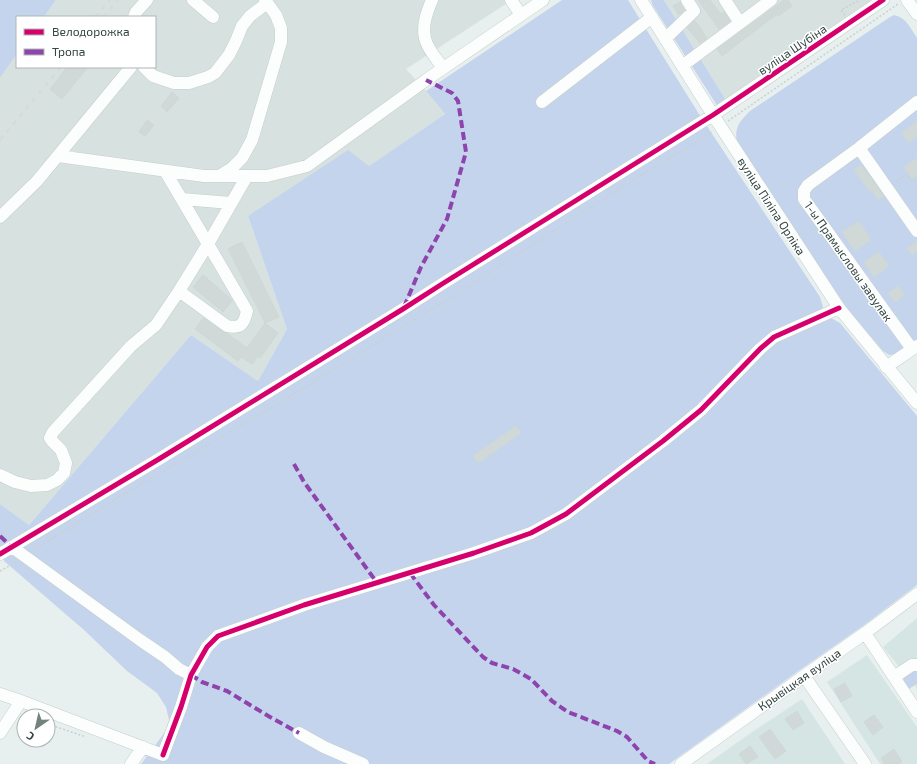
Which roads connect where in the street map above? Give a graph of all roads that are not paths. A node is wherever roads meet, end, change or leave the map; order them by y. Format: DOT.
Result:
graph roads {
  1 [pos="147,0"];
  2 [pos="193,0"];
  3 [pos="432,0"];
  4 [pos="511,0"];
  5 [pos="543,0"];
  6 [pos="641,0"];
  7 [pos="687,0"];
  8 [pos="725,0"];
  9 [pos="883,0"];
  10 [pos="907,0"];
  11 [pos="266,1"];
  12 [pos="767,1"];
  13 [pos="917,14"];
  14 [pos="521,15"];
  15 [pos="134,16"];
  16 [pos="652,17"];
  17 [pos="213,18"];
  18 [pos="740,23"];
  19 [pos="665,39"];
  20 [pos="682,66"];
  21 [pos="130,68"];
  22 [pos="145,68"];
  23 [pos="443,68"];
  24 [pos="542,102"];
  25 [pos="917,102"];
  26 [pos="713,115"];
  27 [pos="859,148"];
  28 [pos="58,156"];
  29 [pos="165,171"];
  30 [pos="219,176"];
  31 [pos="247,176"];
  32 [pos="182,199"];
  33 [pos="231,203"];
  34 [pos="0,217"];
  35 [pos="917,231"];
  36 [pos="208,244"];
  37 [pos="179,291"];
  38 [pos="839,308"];
  39 [pos="914,348"];
  40 [pos="886,367"];
  41 [pos="917,403"];
  42 [pos="0,475"];
  43 [pos="12,546"];
  44 [pos="0,554"];
  45 [pos="917,594"];
  46 [pos="865,633"];
  47 [pos="917,665"];
  48 [pos="191,675"];
  49 [pos="804,676"];
  50 [pos="894,677"];
  51 [pos="0,694"];
  52 [pos="21,701"];
  53 [pos="917,712"];
  54 [pos="0,733"];
  55 [pos="299,733"];
  56 [pos="143,747"];
  57 [pos="166,760"];
  58 [pos="859,762"];
  59 [pos="686,763"];
  60 [pos="131,764"];
  61 [pos="363,764"];
  1 -- 15 [label="street"];
  2 -- 17 [label="street"];
  3 -- 23 [label="street"];
  4 -- 14 [label="street"];
  5 -- 14 [label="street"];
  6 -- 16 [label="street, вуліца Піліпа Орліка"];
  7 -- 19 [label="street"];
  8 -- 18 [label="street"];
  9 -- 26 [label="street, вуліца Шубіна"];
  10 -- 13 [label="street"];
  11 -- 22 [label="street"];
  11 -- 30 [label="street"];
  12 -- 18 [label="street"];
  14 -- 23 [label="street"];
  16 -- 19 [label="street, вуліца Піліпа Орліка"];
  16 -- 24 [label="street"];
  18 -- 20 [label="street"];
  19 -- 20 [label="street, вуліца Піліпа Орліка"];
  20 -- 26 [label="street, вуліца Піліпа Орліка"];
  21 -- 28 [label="street"];
  23 -- 31 [label="street"];
  25 -- 27 [label="street, 1-ы Прамысловы завулак"];
  26 -- 38 [label="street, вуліца Піліпа Орліка"];
  26 -- 43 [label="street, вуліца Шубіна"];
  27 -- 35 [label="street"];
  27 -- 39 [label="street, 1-ы Прамысловы завулак"];
  28 -- 29 [label="street"];
  28 -- 34 [label="street"];
  29 -- 30 [label="street"];
  29 -- 32 [label="street"];
  30 -- 31 [label="street"];
  31 -- 33 [label="street"];
  32 -- 33 [label="street"];
  32 -- 36 [label="street"];
  33 -- 36 [label="street"];
  36 -- 37 [label="street"];
  36 -- 37 [label="street"];
  37 -- 42 [label="street"];
  38 -- 40 [label="street, вуліца Піліпа Орліка"];
  38 -- 48 [label="street"];
  39 -- 40 [label="street"];
  40 -- 41 [label="street, вуліца Піліпа Орліка"];
  43 -- 44 [label="street, вуліца Шубіна"];
  43 -- 48 [label="street"];
  45 -- 46 [label="street, Крывіцкая вуліца"];
  46 -- 49 [label="street, Крывіцкая вуліца"];
  46 -- 50 [label="street"];
  47 -- 50 [label="street"];
  48 -- 57 [label="street"];
  49 -- 58 [label="street"];
  49 -- 59 [label="street, Крывіцкая вуліца"];
  50 -- 53 [label="street"];
  51 -- 52 [label="street"];
  52 -- 54 [label="street"];
  52 -- 56 [label="street"];
  55 -- 61 [label="street"];
  56 -- 57 [label="street"];
  56 -- 60 [label="street"];
}
